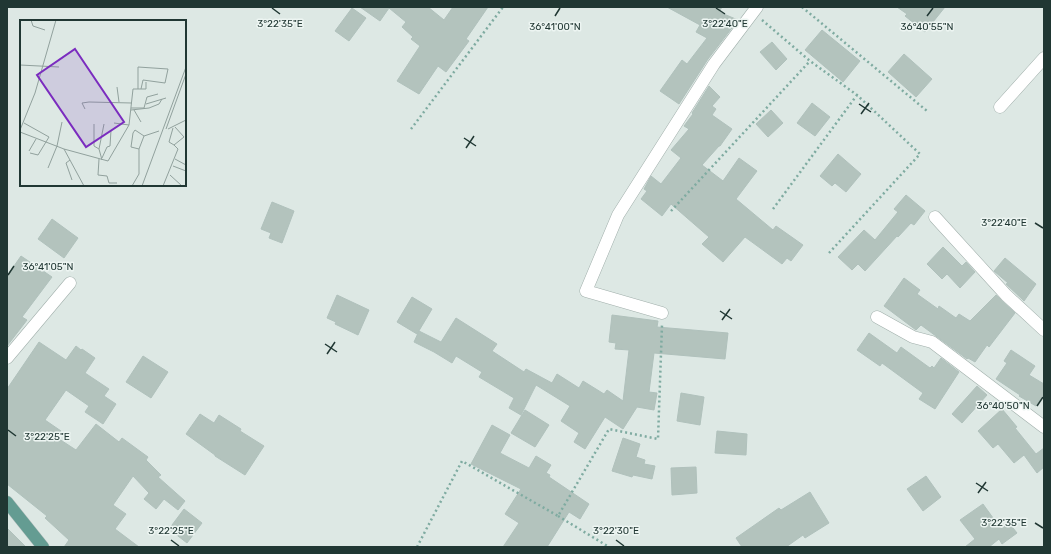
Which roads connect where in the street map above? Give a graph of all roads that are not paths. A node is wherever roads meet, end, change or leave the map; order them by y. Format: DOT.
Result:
graph roads {
  1 [pos="755,10"];
  2 [pos="1044,58"];
  3 [pos="1000,107"];
  4 [pos="935,217"];
  5 [pos="70,283"];
  6 [pos="662,313"];
  7 [pos="877,317"];
  8 [pos="1044,330"];
  9 [pos="7,358"];
  10 [pos="1044,427"];
  11 [pos="7,502"];
  12 [pos="43,547"];
  1 -- 6 [label="street"];
  2 -- 3 [label="street"];
  4 -- 8 [label="street"];
  5 -- 9 [label="street"];
  7 -- 10 [label="street"];
  11 -- 12 [label="main road"];
}
